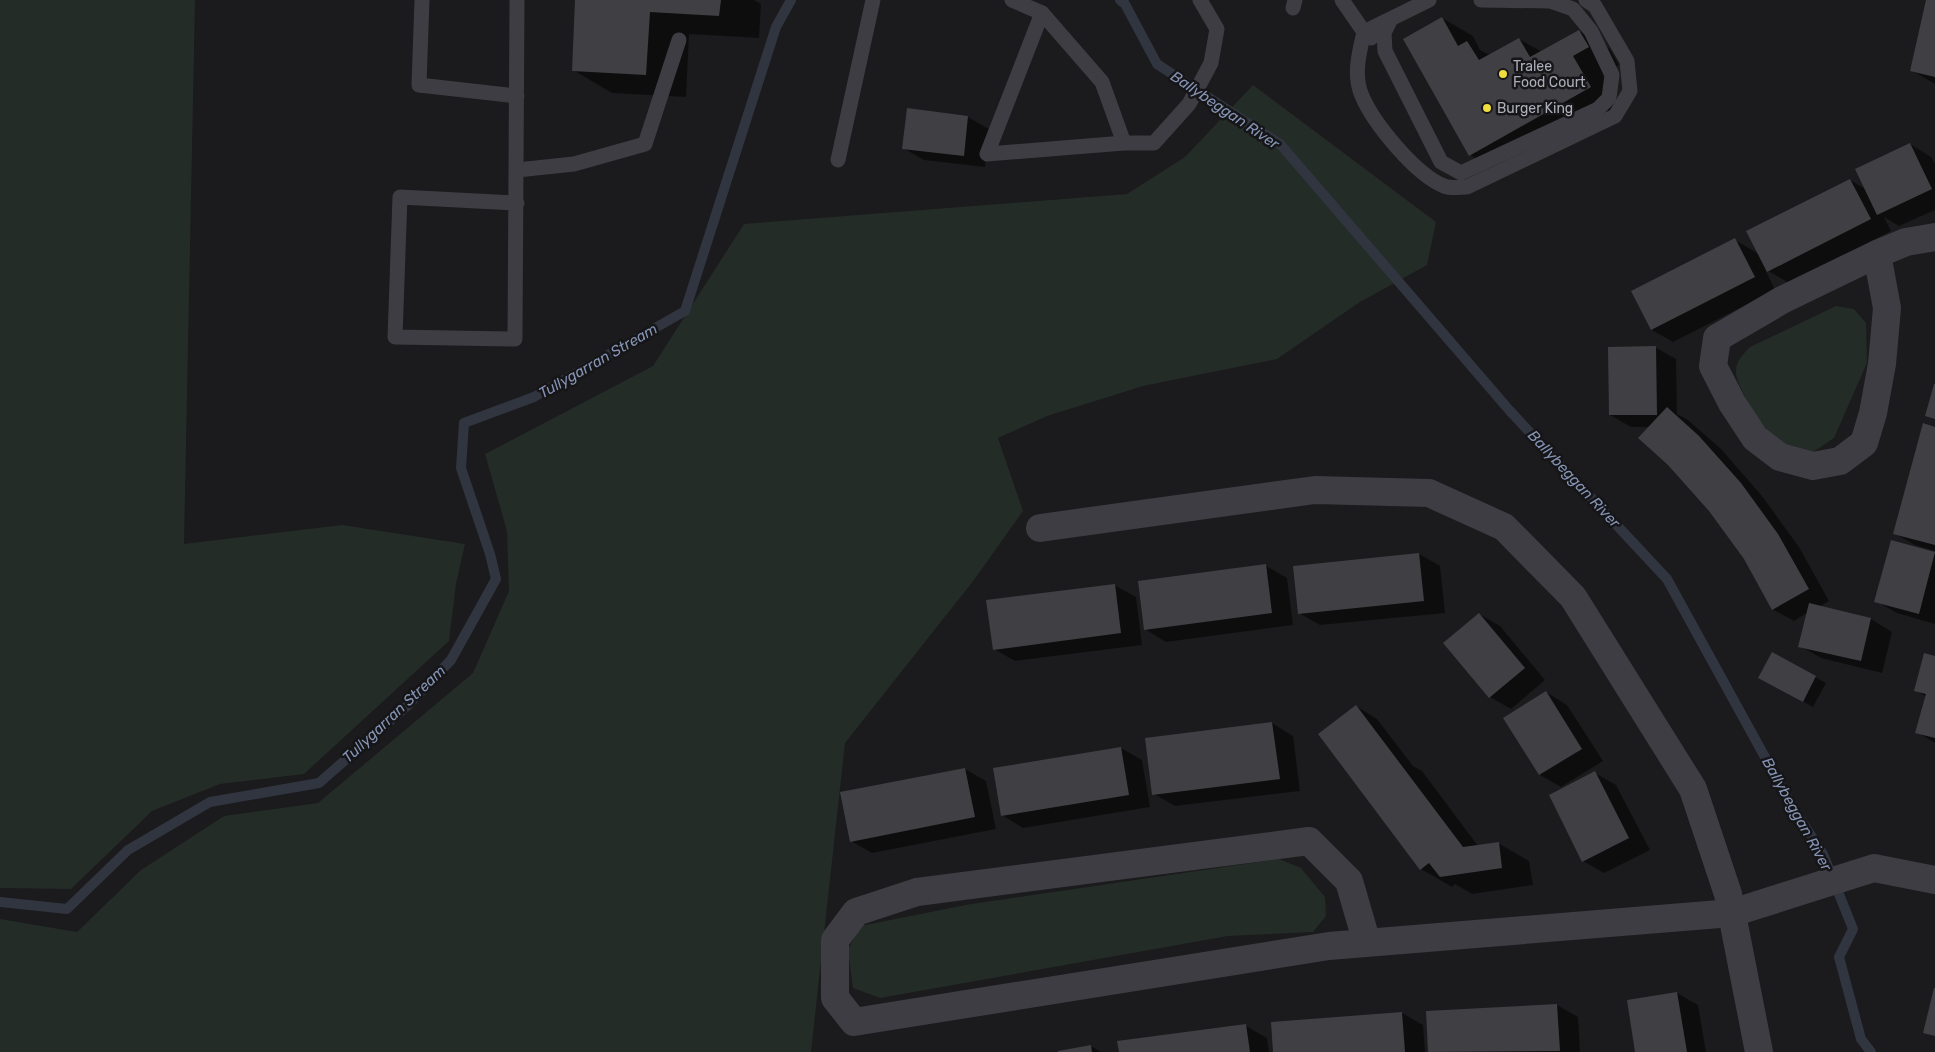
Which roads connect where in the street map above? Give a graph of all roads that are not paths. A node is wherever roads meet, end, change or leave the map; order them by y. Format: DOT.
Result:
graph roads {
  1 [pos="422,0"];
  2 [pos="517,0"];
  3 [pos="873,0"];
  4 [pos="1012,0"];
  5 [pos="1200,0"];
  6 [pos="1342,0"];
  7 [pos="1429,0"];
  8 [pos="1481,0"];
  9 [pos="1586,0"];
  10 [pos="1042,13"];
  11 [pos="1391,19"];
  12 [pos="1364,32"];
  13 [pos="679,40"];
  14 [pos="1385,51"];
  15 [pos="517,96"];
  16 [pos="1124,143"];
  17 [pos="838,160"];
  18 [pos="517,170"];
  19 [pos="516,203"];
  20 [pos="1935,237"];
  21 [pos="1877,254"];
  22 [pos="1040,528"];
  23 [pos="1935,880"];
  24 [pos="1732,913"];
  25 [pos="1367,943"];
  26 [pos="1759,1052"];
  1 -- 15 [label="lane"];
  2 -- 15 [label="lane"];
  3 -- 17 [label="lane"];
  4 -- 10 [label="lane"];
  5 -- 16 [label="lane"];
  6 -- 12 [label="lane"];
  7 -- 11 [label="lane"];
  8 -- 14 [label="lane"];
  9 -- 12 [label="lane"];
  10 -- 16 [label="lane"];
  10 -- 16 [label="lane"];
  11 -- 12 [label="lane"];
  11 -- 14 [label="lane"];
  12 -- 14 [label="lane"];
  13 -- 18 [label="lane"];
  15 -- 18 [label="lane"];
  18 -- 19 [label="lane"];
  19 -- 19 [label="lane"];
  20 -- 21 [label="street"];
  21 -- 21 [label="street"];
  22 -- 24 [label="street"];
  23 -- 24 [label="street"];
  24 -- 25 [label="street"];
  24 -- 26 [label="street"];
  25 -- 25 [label="street"];
}
